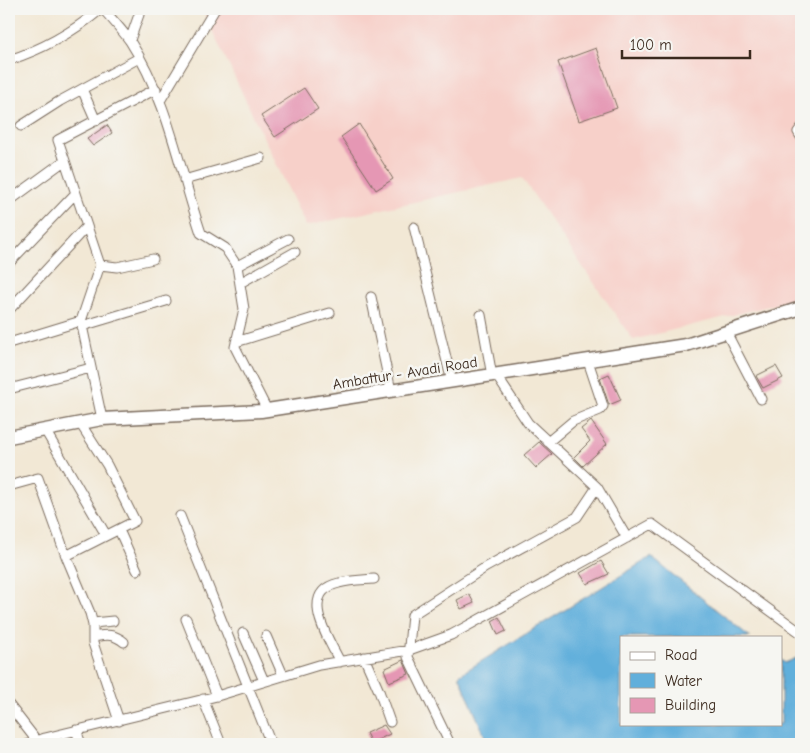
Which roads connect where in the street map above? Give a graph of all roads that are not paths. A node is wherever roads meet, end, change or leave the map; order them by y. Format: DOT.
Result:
graph roads {
  1 [pos="102,9"];
  2 [pos="142,9"];
  3 [pos="215,9"];
  4 [pos="130,40"];
  5 [pos="139,58"];
  6 [pos="9,60"];
  7 [pos="82,89"];
  8 [pos="156,90"];
  9 [pos="160,101"];
  10 [pos="96,121"];
  11 [pos="21,126"];
  12 [pos="801,128"];
  13 [pos="801,137"];
  14 [pos="261,158"];
  15 [pos="64,161"];
  16 [pos="184,180"];
  17 [pos="9,190"];
  18 [pos="75,194"];
  19 [pos="11,200"];
  20 [pos="86,227"];
  21 [pos="414,227"];
  22 [pos="288,239"];
  23 [pos="295,252"];
  24 [pos="153,259"];
  25 [pos="9,263"];
  26 [pos="100,265"];
  27 [pos="238,266"];
  28 [pos="240,283"];
  29 [pos="371,298"];
  30 [pos="166,301"];
  31 [pos="801,308"];
  32 [pos="9,310"];
  33 [pos="330,313"];
  34 [pos="481,315"];
  35 [pos="82,323"];
  36 [pos="726,332"];
  37 [pos="236,342"];
  38 [pos="9,343"];
  39 [pos="588,361"];
  40 [pos="91,368"];
  41 [pos="494,375"];
  42 [pos="452,382"];
  43 [pos="9,389"];
  44 [pos="391,391"];
  45 [pos="760,399"];
  46 [pos="267,410"];
  47 [pos="102,419"];
  48 [pos="80,423"];
  49 [pos="45,430"];
  50 [pos="9,437"];
  51 [pos="548,442"];
  52 [pos="9,486"];
  53 [pos="597,487"];
  54 [pos="180,516"];
  55 [pos="118,530"];
  56 [pos="106,535"];
  57 [pos="627,538"];
  58 [pos="66,556"];
  59 [pos="137,570"];
  60 [pos="374,579"];
  61 [pos="186,619"];
  62 [pos="113,621"];
  63 [pos="93,623"];
  64 [pos="243,633"];
  65 [pos="801,633"];
  66 [pos="266,636"];
  67 [pos="93,637"];
  68 [pos="124,642"];
  69 [pos="409,650"];
  70 [pos="364,657"];
  71 [pos="340,662"];
  72 [pos="283,675"];
  73 [pos="264,681"];
  74 [pos="249,685"];
  75 [pos="217,696"];
  76 [pos="203,699"];
  77 [pos="9,705"];
  78 [pos="119,721"];
  79 [pos="390,722"];
  80 [pos="76,730"];
  81 [pos="39,742"];
  82 [pos="82,744"];
  83 [pos="221,744"];
  84 [pos="271,744"];
  85 [pos="450,744"];
  1 -- 4 [label="street"];
  1 -- 6 [label="street"];
  2 -- 4 [label="street"];
  3 -- 9 [label="street"];
  4 -- 5 [label="street"];
  5 -- 7 [label="street"];
  5 -- 8 [label="street"];
  7 -- 10 [label="street"];
  7 -- 11 [label="street"];
  8 -- 9 [label="street"];
  8 -- 10 [label="street"];
  9 -- 16 [label="street"];
  10 -- 15 [label="street"];
  12 -- 13 [label="street"];
  14 -- 16 [label="street"];
  15 -- 18 [label="street"];
  15 -- 19 [label="street"];
  16 -- 27 [label="street"];
  17 -- 19 [label="street"];
  18 -- 20 [label="street"];
  18 -- 25 [label="street"];
  20 -- 26 [label="street"];
  20 -- 32 [label="street"];
  21 -- 42 [label="street"];
  22 -- 27 [label="street"];
  23 -- 28 [label="street"];
  24 -- 26 [label="street"];
  26 -- 35 [label="street"];
  27 -- 28 [label="street"];
  28 -- 37 [label="street"];
  29 -- 44 [label="street"];
  30 -- 35 [label="street"];
  31 -- 36 [label="street, Ambattur - Avadi Road"];
  33 -- 37 [label="street"];
  34 -- 41 [label="street"];
  35 -- 38 [label="street"];
  35 -- 40 [label="street"];
  36 -- 39 [label="street, Ambattur - Avadi Road"];
  36 -- 45 [label="street"];
  37 -- 46 [label="street"];
  39 -- 41 [label="street, Ambattur - Avadi Road"];
  39 -- 51 [label="street"];
  40 -- 43 [label="street"];
  40 -- 47 [label="street"];
  41 -- 42 [label="street, Ambattur - Avadi Road"];
  41 -- 51 [label="street"];
  42 -- 44 [label="street, Ambattur - Avadi Road"];
  44 -- 46 [label="street, Ambattur - Avadi Road"];
  46 -- 47 [label="street, Ambattur - Avadi Road"];
  47 -- 48 [label="street, Ambattur - Avadi Road"];
  48 -- 49 [label="street, Ambattur - Avadi Road"];
  48 -- 55 [label="street"];
  49 -- 50 [label="street, Ambattur - Avadi Road"];
  49 -- 56 [label="street"];
  51 -- 53 [label="street"];
  52 -- 58 [label="street"];
  53 -- 57 [label="street"];
  53 -- 69 [label="street"];
  54 -- 74 [label="street"];
  55 -- 56 [label="street"];
  55 -- 59 [label="street"];
  56 -- 58 [label="street"];
  57 -- 65 [label="street"];
  57 -- 69 [label="street"];
  58 -- 63 [label="street"];
  60 -- 71 [label="street"];
  61 -- 75 [label="street"];
  62 -- 63 [label="street"];
  63 -- 67 [label="street"];
  64 -- 73 [label="street"];
  66 -- 72 [label="street"];
  67 -- 68 [label="street"];
  67 -- 78 [label="street"];
  69 -- 70 [label="street"];
  69 -- 85 [label="street"];
  70 -- 71 [label="street"];
  70 -- 79 [label="street"];
  71 -- 72 [label="street"];
  72 -- 73 [label="street"];
  73 -- 74 [label="street"];
  74 -- 75 [label="street"];
  74 -- 84 [label="street"];
  75 -- 76 [label="street"];
  76 -- 78 [label="street"];
  76 -- 83 [label="street"];
  77 -- 81 [label="street"];
  78 -- 80 [label="street"];
  80 -- 81 [label="street"];
  80 -- 82 [label="street"];
}
